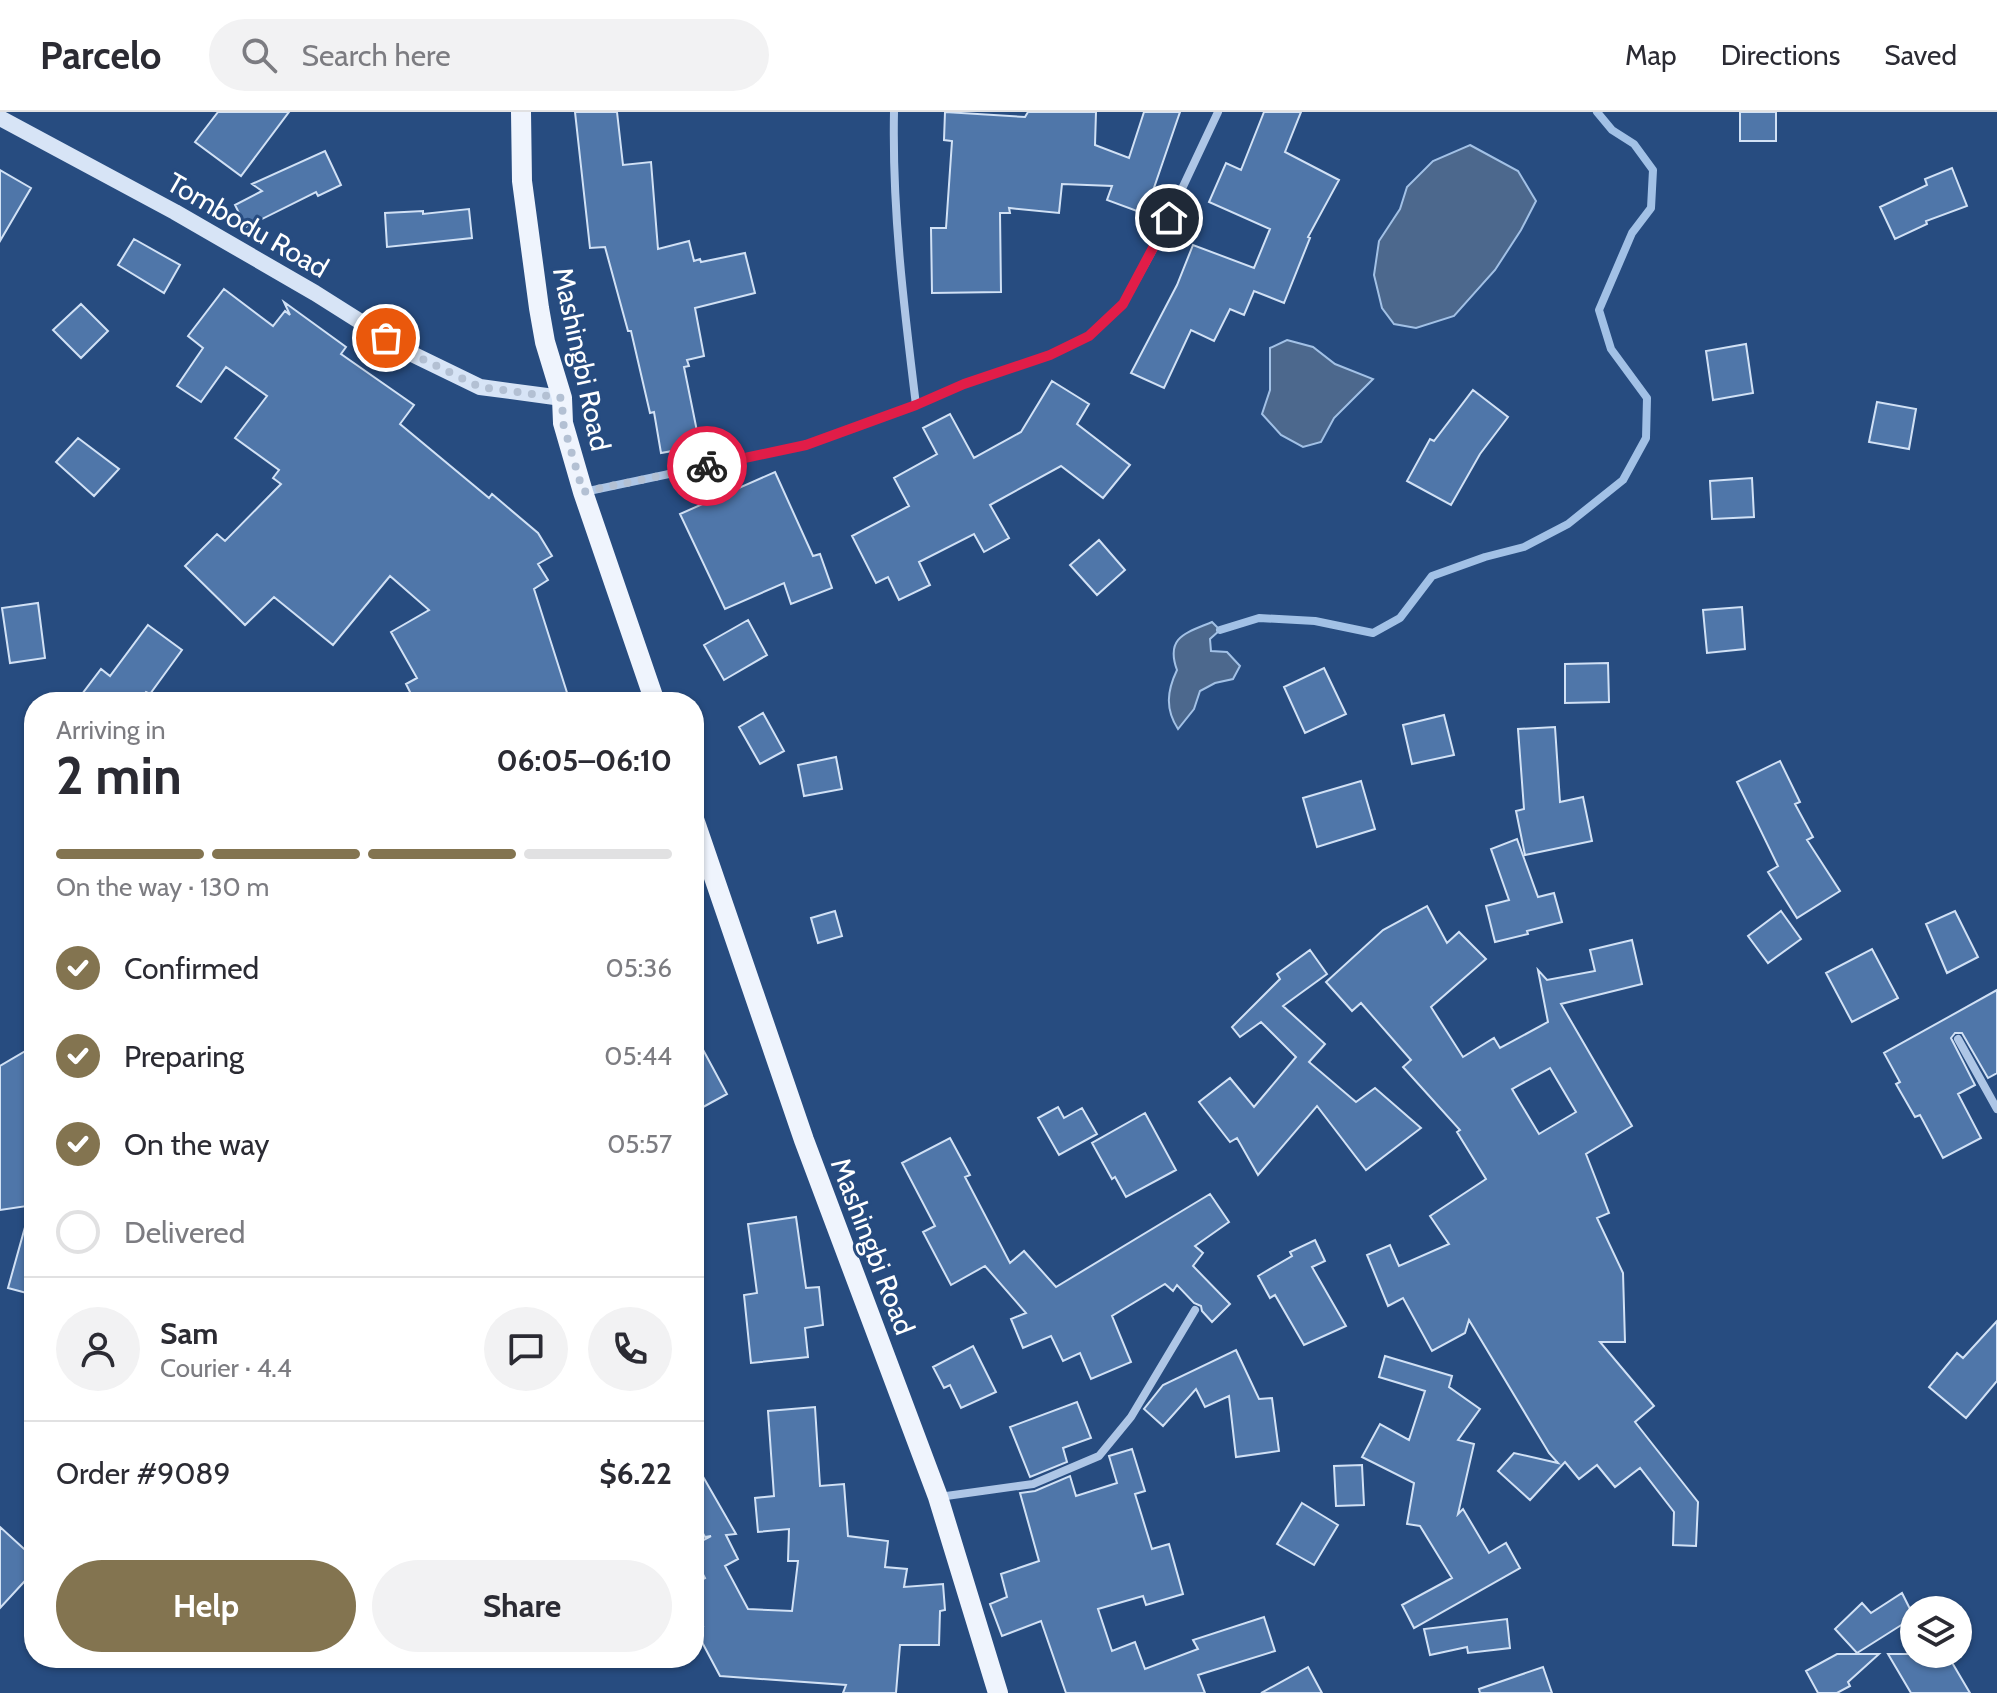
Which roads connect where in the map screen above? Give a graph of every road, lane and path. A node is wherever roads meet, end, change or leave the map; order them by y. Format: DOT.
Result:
graph roads {
  1 [pos="521,112"];
  2 [pos="894,112"];
  3 [pos="1218,112"];
  4 [pos="0,118"];
  5 [pos="562,398"];
  6 [pos="916,405"];
  7 [pos="583,492"];
  8 [pos="652,692"];
  9 [pos="704,848"];
  10 [pos="1958,1039"];
  11 [pos="1997,1109"];
  12 [pos="1195,1310"];
  13 [pos="938,1497"];
  14 [pos="998,1693"];
  1 -- 5 [label="main road, Mashingbi Road"];
  2 -- 6 [label="street"];
  3 -- 6 [label="street"];
  4 -- 5 [label="main road, Tombodu Road"];
  5 -- 7 [label="main road, Mashingbi Road"];
  6 -- 7 [label="street"];
  7 -- 8 [label="main road, Mashingbi Road"];
  9 -- 13 [label="main road, Mashingbi Road"];
  10 -- 11 [label="street"];
  12 -- 13 [label="street"];
  13 -- 14 [label="main road, Mashingbi Road"];
}
